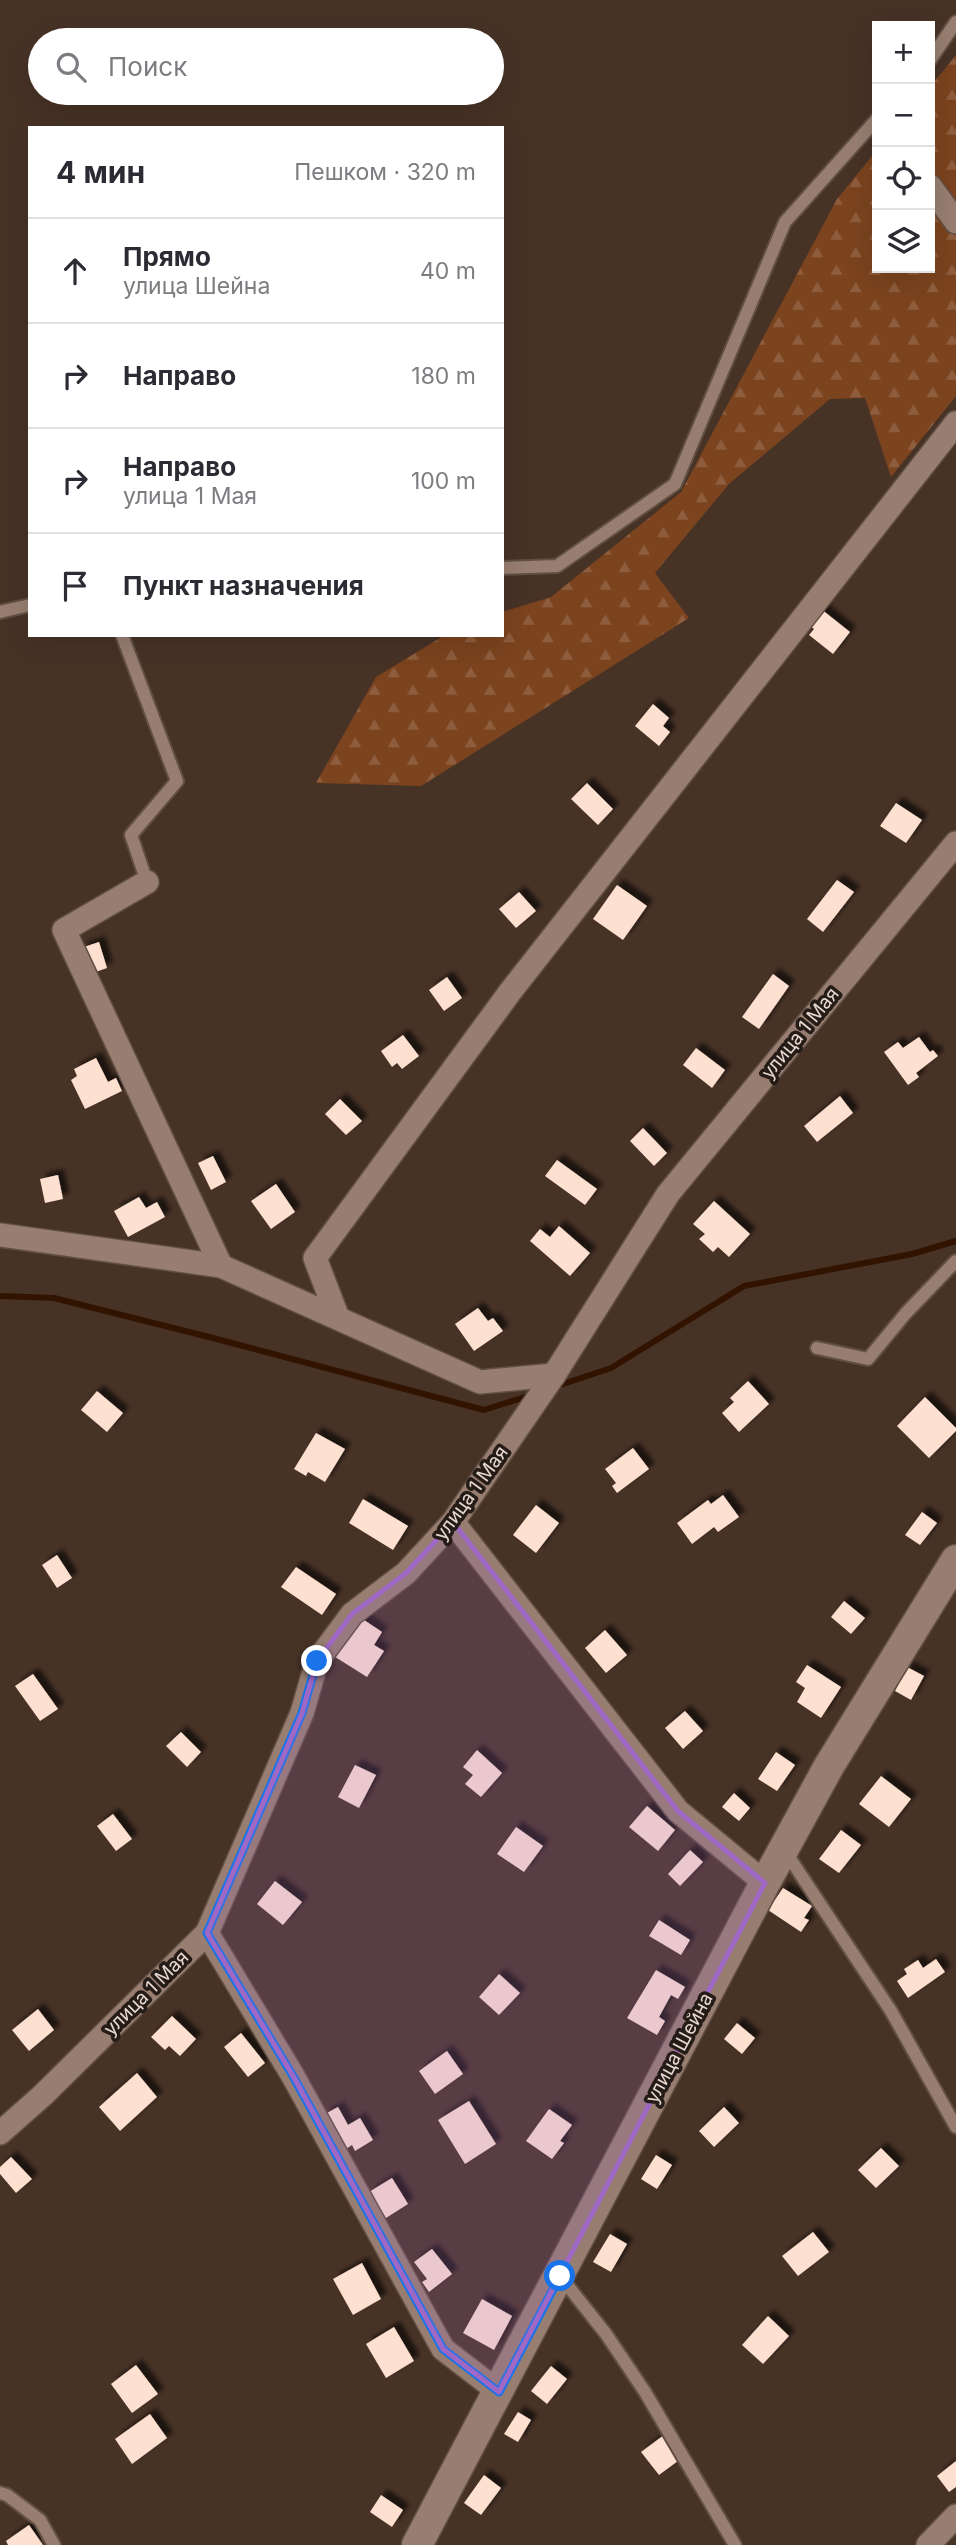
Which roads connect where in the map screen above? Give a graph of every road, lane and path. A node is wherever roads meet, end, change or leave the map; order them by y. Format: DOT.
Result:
graph roads {
  1 [pos="956,22"];
  2 [pos="935,53"];
  3 [pos="872,125"];
  4 [pos="935,193"];
  5 [pos="956,222"];
  6 [pos="956,423"];
  7 [pos="504,568"];
  8 [pos="28,605"];
  9 [pos="0,612"];
  10 [pos="123,637"];
  11 [pos="956,843"];
  12 [pos="146,882"];
  13 [pos="0,1235"];
  14 [pos="956,1261"];
  15 [pos="221,1266"];
  16 [pos="338,1318"];
  17 [pos="817,1348"];
  18 [pos="554,1374"];
  19 [pos="453,1522"];
  20 [pos="956,1559"];
  21 [pos="783,1849"];
  22 [pos="765,1883"];
  23 [pos="207,1933"];
  24 [pos="956,2127"];
  25 [pos="0,2133"];
  26 [pos="560,2276"];
  27 [pos="499,2392"];
  28 [pos="0,2493"];
  29 [pos="956,2516"];
  30 [pos="54,2545"];
  31 [pos="417,2545"];
  32 [pos="735,2545"];
  33 [pos="928,2545"];
  1 -- 2 [label="lane"];
  3 -- 7 [label="lane"];
  4 -- 5 [label="street"];
  6 -- 16 [label="street"];
  8 -- 9 [label="lane"];
  10 -- 12 [label="lane"];
  11 -- 18 [label="street, улица 1 Мая"];
  12 -- 15 [label="street"];
  13 -- 15 [label="street"];
  14 -- 17 [label="lane"];
  15 -- 16 [label="street"];
  16 -- 18 [label="street"];
  18 -- 19 [label="street, улица 1 Мая"];
  19 -- 22 [label="street"];
  19 -- 23 [label="street, улица 1 Мая"];
  20 -- 21 [label="street, улица Шейна"];
  21 -- 22 [label="street, улица Шейна"];
  21 -- 24 [label="lane"];
  22 -- 26 [label="street, улица Шейна"];
  23 -- 25 [label="street, улица 1 Мая"];
  23 -- 27 [label="street"];
  26 -- 27 [label="street, улица Шейна"];
  26 -- 32 [label="lane"];
  27 -- 31 [label="street, улица Шейна"];
  28 -- 30 [label="lane"];
  29 -- 33 [label="street"];
}
